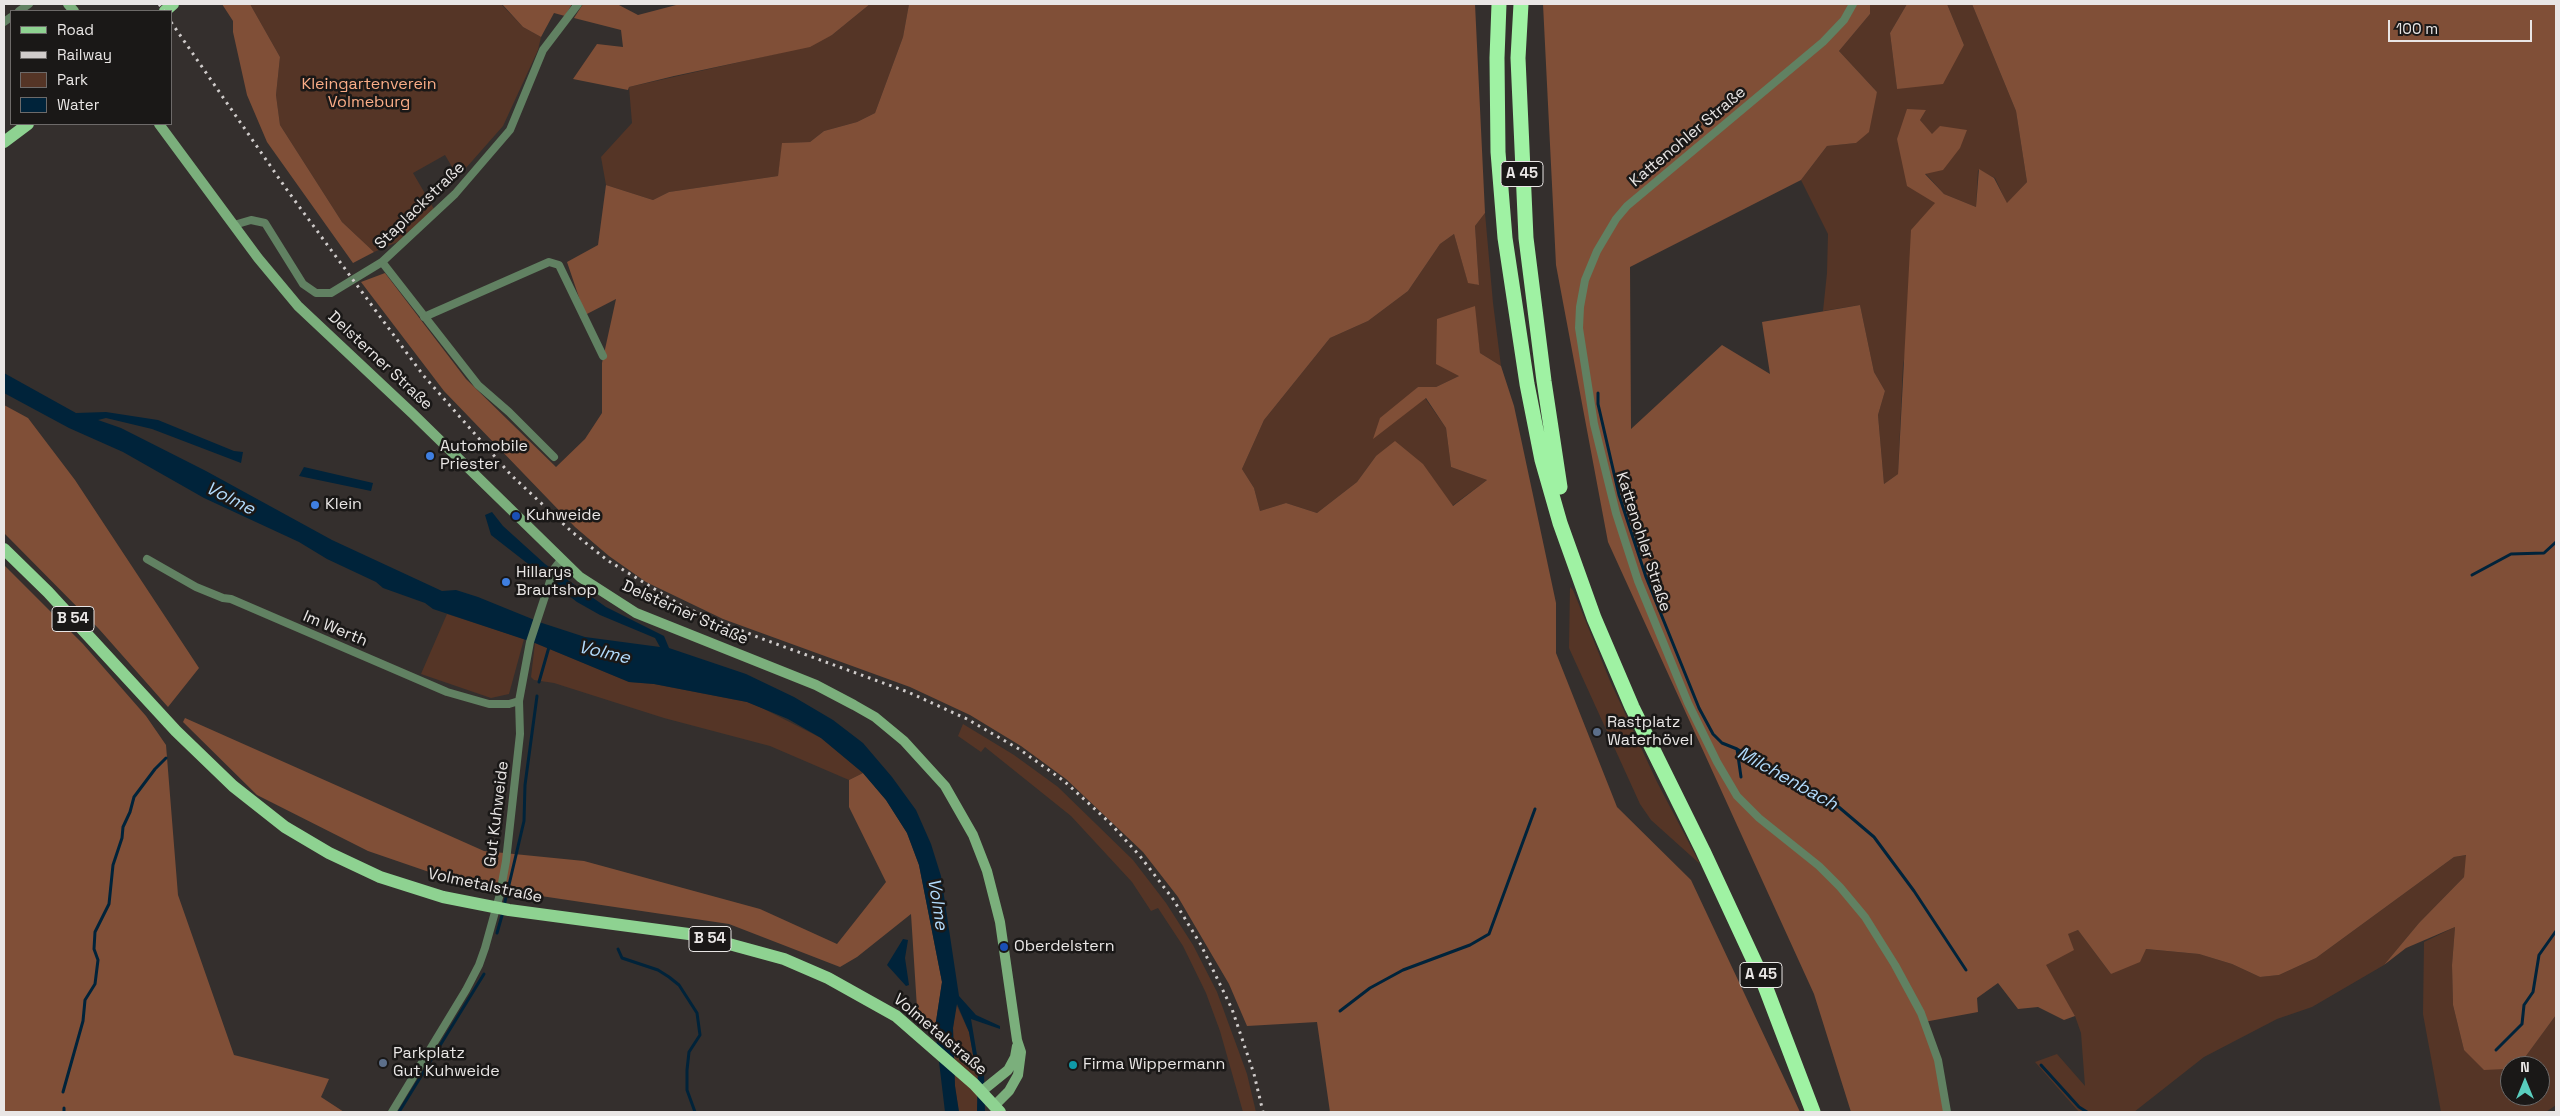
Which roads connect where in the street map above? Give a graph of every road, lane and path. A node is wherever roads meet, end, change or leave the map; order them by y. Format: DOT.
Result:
graph roads {
  1 [pos="578,4"];
  2 [pos="1499,4"];
  3 [pos="1521,4"];
  4 [pos="1853,4"];
  5 [pos="27,125"];
  6 [pos="160,125"];
  7 [pos="4,142"];
  8 [pos="234,225"];
  9 [pos="382,262"];
  10 [pos="424,317"];
  11 [pos="603,356"];
  12 [pos="554,457"];
  13 [pos="4,549"];
  14 [pos="147,559"];
  15 [pos="561,560"];
  16 [pos="519,701"];
  17 [pos="1017,1040"];
  18 [pos="982,1091"];
  19 [pos="997,1109"];
  20 [pos="392,1112"];
  21 [pos="1813,1112"];
  22 [pos="1821,1112"];
  23 [pos="1947,1112"];
  1 -- 9 [label="street, Staplackstraße"];
  2 -- 21 [label="highway, A 45"];
  3 -- 22 [label="highway, A 45"];
  4 -- 23 [label="street, Kattenohler Straße"];
  5 -- 7 [label="main road"];
  6 -- 8 [label="street, Delsterner Straße"];
  8 -- 9 [label="street, Staplackstraße"];
  8 -- 15 [label="street, Delsterner Straße"];
  9 -- 10 [label="street"];
  10 -- 11 [label="street"];
  10 -- 12 [label="street"];
  13 -- 18 [label="main road, Volmetalstraße / B 54"];
  14 -- 16 [label="street, Im Werth"];
  15 -- 16 [label="street, Gut Kuhweide"];
  15 -- 17 [label="street, Delsterner Straße"];
  16 -- 20 [label="street, Gut Kuhweide"];
  17 -- 18 [label="street, Delsterner Straße"];
  17 -- 19 [label="street, Delsterner Straße"];
  18 -- 19 [label="main road, Delsterner Straße / B 54"];
}
